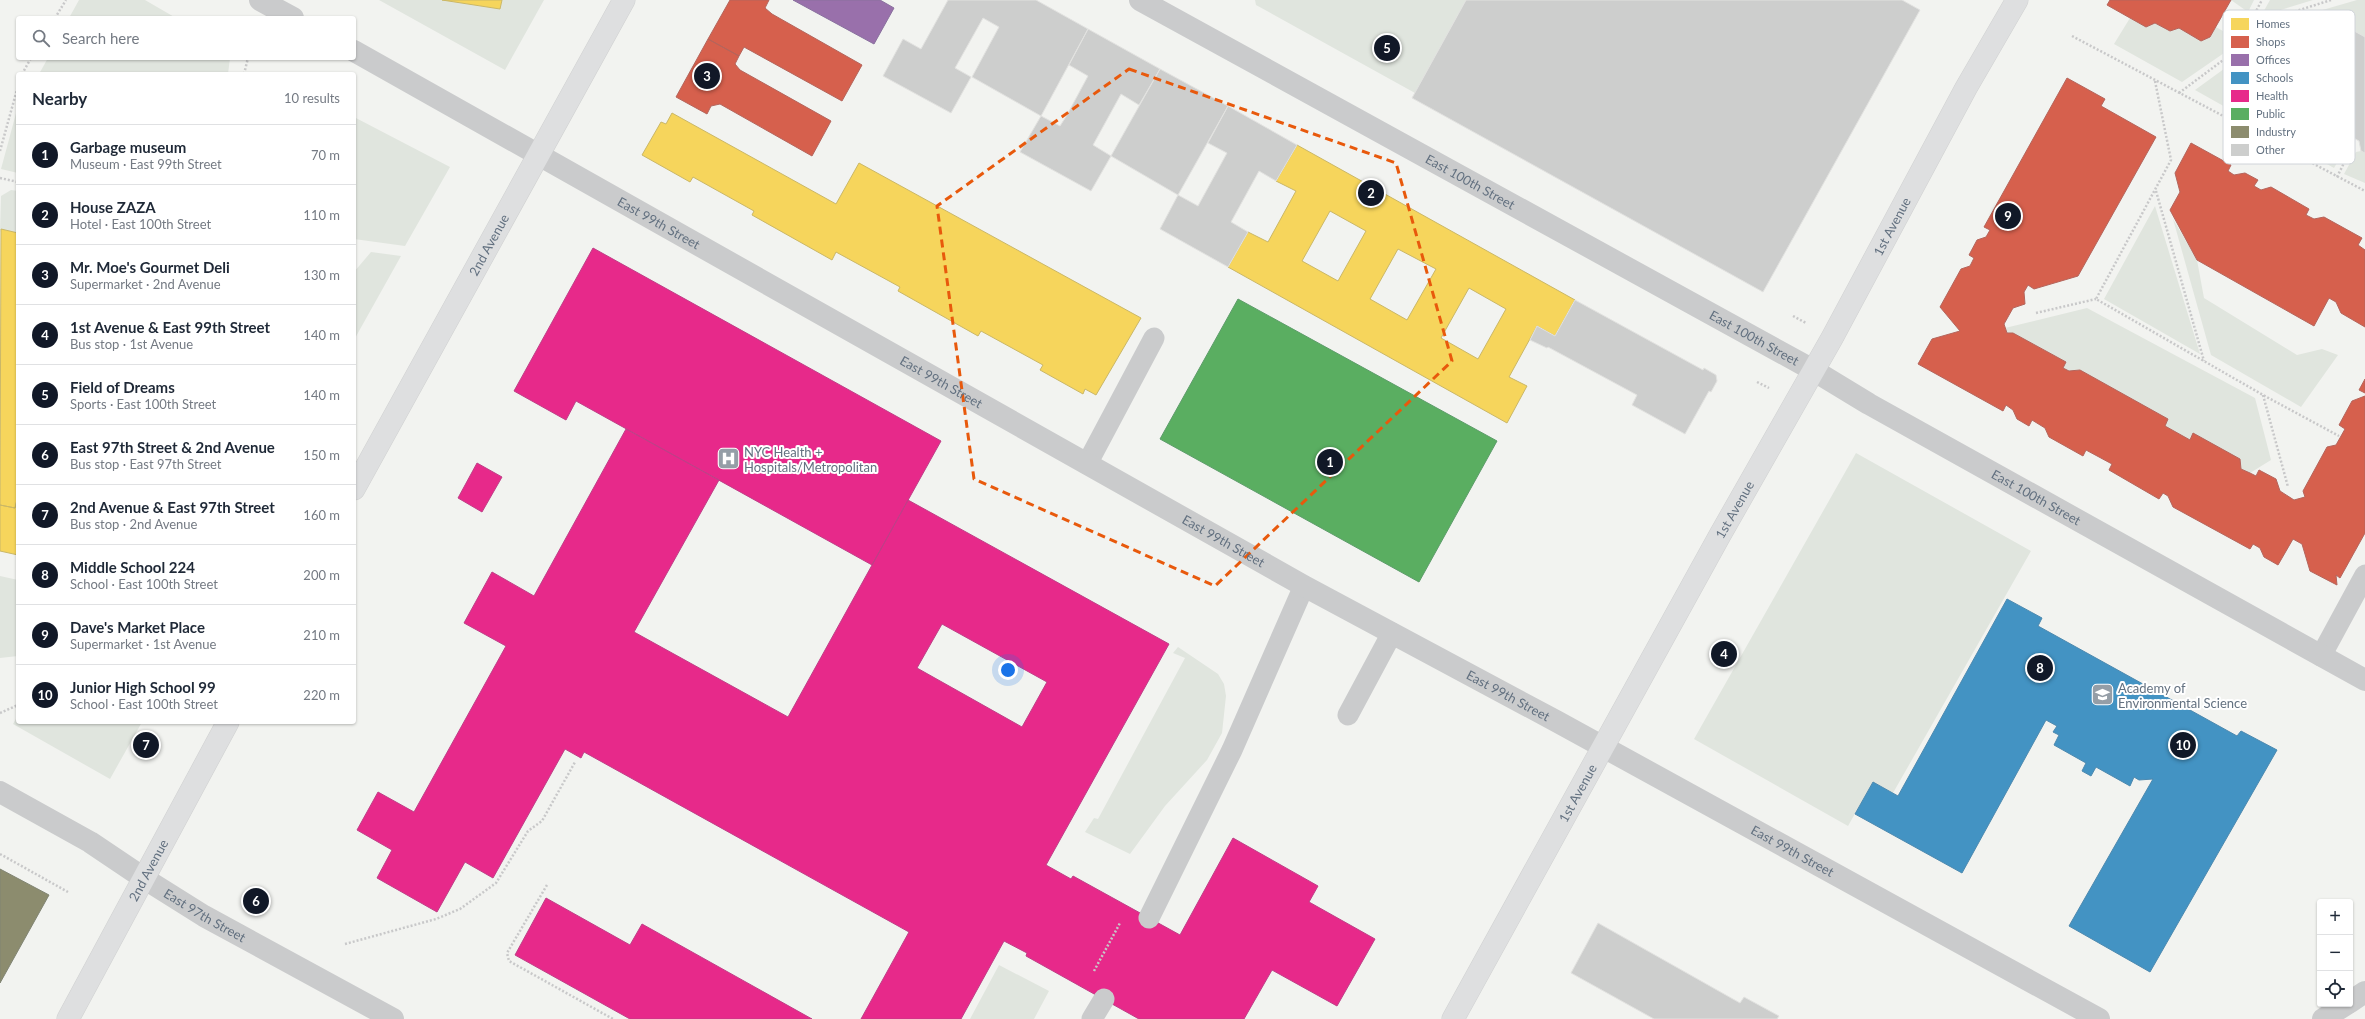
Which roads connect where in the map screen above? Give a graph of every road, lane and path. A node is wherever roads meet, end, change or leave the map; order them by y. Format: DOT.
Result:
graph roads {
  1 [pos="66,0"];
  2 [pos="260,0"];
  3 [pos="624,0"];
  4 [pos="1140,0"];
  5 [pos="2262,0"];
  6 [pos="2331,0"];
  7 [pos="2013,1"];
  8 [pos="2257,10"];
  9 [pos="2300,10"];
  10 [pos="56,16"];
  11 [pos="289,16"];
  12 [pos="2072,36"];
  13 [pos="356,52"];
  14 [pos="30,60"];
  15 [pos="248,60"];
  16 [pos="2223,60"];
  17 [pos="23,72"];
  18 [pos="244,72"];
  19 [pos="2155,81"];
  20 [pos="16,93"];
  21 [pos="2180,93"];
  22 [pos="2223,116"];
  23 [pos="0,152"];
  24 [pos="539,155"];
  25 [pos="2313,164"];
  26 [pos="2344,164"];
  27 [pos="2337,177"];
  28 [pos="0,178"];
  29 [pos="16,182"];
  30 [pos="2156,190"];
  31 [pos="2365,191"];
  32 [pos="2096,299"];
  33 [pos="2036,313"];
  34 [pos="1793,316"];
  35 [pos="1806,323"];
  36 [pos="1154,338"];
  37 [pos="2204,361"];
  38 [pos="1813,370"];
  39 [pos="1757,382"];
  40 [pos="1769,388"];
  41 [pos="2263,395"];
  42 [pos="2339,436"];
  43 [pos="1087,464"];
  44 [pos="356,485"];
  45 [pos="2288,487"];
  46 [pos="2365,575"];
  47 [pos="1304,586"];
  48 [pos="1392,633"];
  49 [pos="2321,656"];
  50 [pos="2365,680"];
  51 [pos="16,706"];
  52 [pos="0,713"];
  53 [pos="1348,715"];
  54 [pos="227,724"];
  55 [pos="1603,746"];
  56 [pos="575,762"];
  57 [pos="0,792"];
  58 [pos="0,854"];
  59 [pos="145,879"];
  60 [pos="547,885"];
  61 [pos="68,892"];
  62 [pos="1149,918"];
  63 [pos="345,944"];
  64 [pos="2365,992"];
  65 [pos="1104,999"];
  66 [pos="2353,1000"];
  67 [pos="2342,1007"];
  68 [pos="68,1019"];
  69 [pos="393,1019"];
  70 [pos="613,1019"];
  71 [pos="1092,1019"];
  72 [pos="1453,1019"];
  73 [pos="2099,1019"];
  74 [pos="2324,1019"];
  1 -- 10 [label="path"];
  2 -- 11 [label="street"];
  3 -- 24 [label="main road, 2nd Avenue"];
  4 -- 38 [label="street, East 100th Street"];
  5 -- 8 [label="path"];
  6 -- 9 [label="path"];
  7 -- 38 [label="main road, 1st Avenue"];
  12 -- 19 [label="path"];
  13 -- 24 [label="street, East 99th Street"];
  14 -- 17 [label="path"];
  15 -- 18 [label="path"];
  16 -- 21 [label="path"];
  19 -- 21 [label="path"];
  19 -- 30 [label="path"];
  20 -- 23 [label="path"];
  21 -- 22 [label="path"];
  24 -- 43 [label="street, East 99th Street"];
  24 -- 44 [label="main road, 2nd Avenue"];
  25 -- 27 [label="path"];
  26 -- 27 [label="path"];
  27 -- 31 [label="path"];
  28 -- 29 [label="path"];
  30 -- 32 [label="path"];
  30 -- 37 [label="path"];
  32 -- 33 [label="path"];
  32 -- 37 [label="path"];
  34 -- 35 [label="path"];
  36 -- 43 [label="lane"];
  37 -- 41 [label="path"];
  38 -- 49 [label="street, East 100th Street"];
  38 -- 55 [label="main road, 1st Avenue"];
  39 -- 40 [label="path"];
  41 -- 42 [label="path"];
  41 -- 45 [label="path"];
  43 -- 47 [label="street, East 99th Street"];
  46 -- 49 [label="lane"];
  47 -- 48 [label="street, East 99th Street"];
  47 -- 62 [label="lane"];
  48 -- 53 [label="lane"];
  48 -- 55 [label="street, East 99th Street"];
  49 -- 50 [label="street, East 100th Street"];
  51 -- 52 [label="path"];
  54 -- 59 [label="main road, 2nd Avenue"];
  55 -- 72 [label="main road, 1st Avenue"];
  55 -- 73 [label="street, East 99th Street"];
  56 -- 63 [label="path"];
  57 -- 59 [label="street, East 97th Street"];
  58 -- 61 [label="path"];
  59 -- 68 [label="main road, 2nd Avenue"];
  59 -- 69 [label="street, East 97th Street"];
  60 -- 70 [label="path"];
  64 -- 66 [label="street"];
  65 -- 71 [label="lane"];
  67 -- 74 [label="street"];
}
